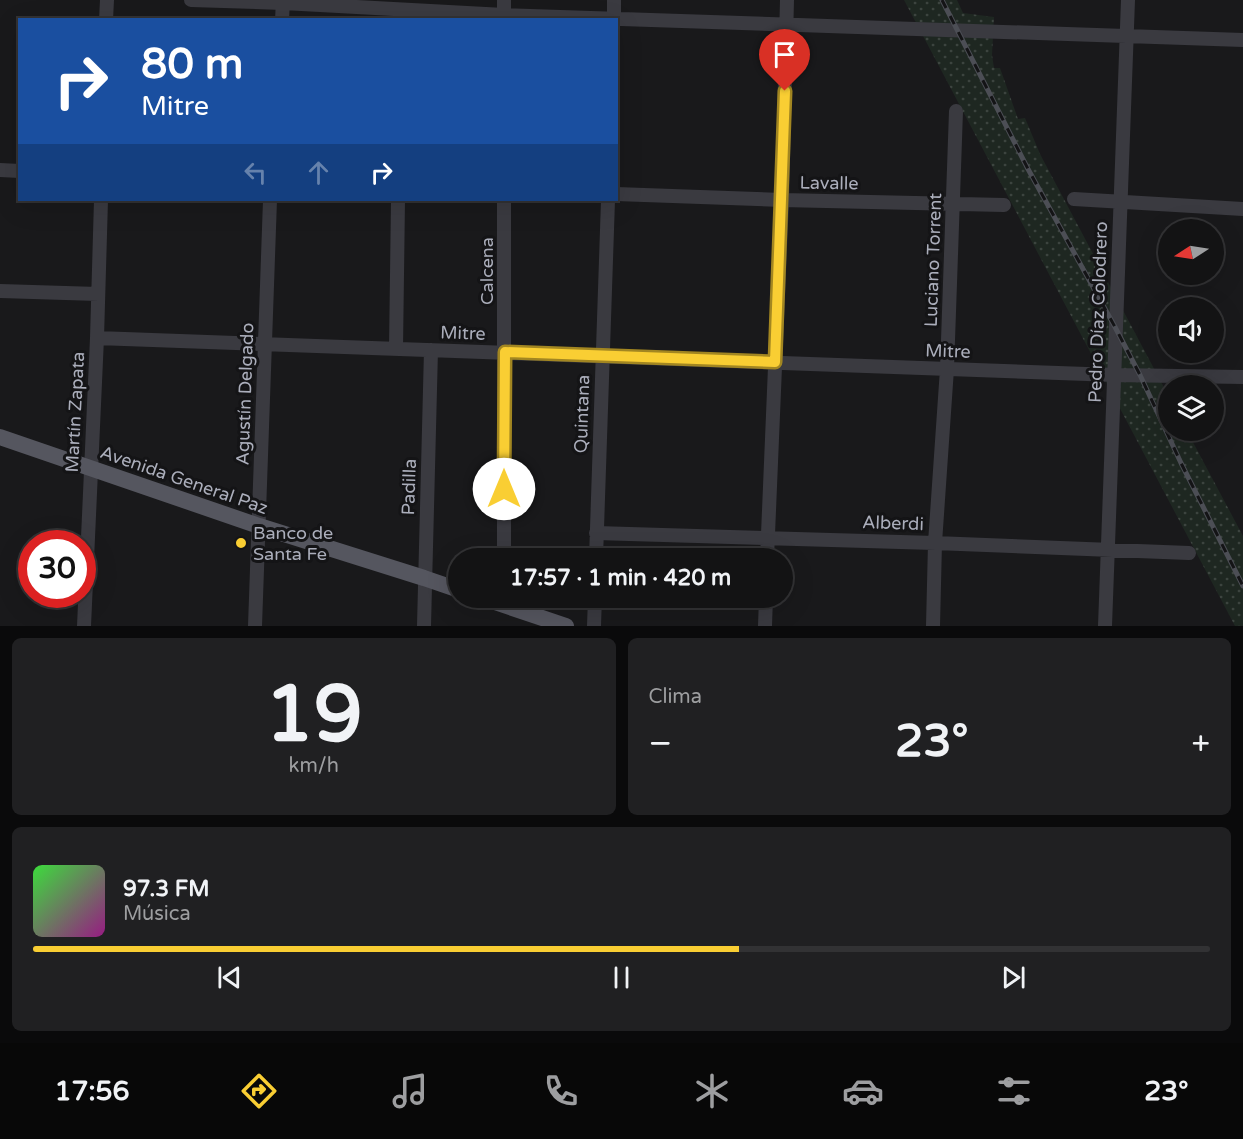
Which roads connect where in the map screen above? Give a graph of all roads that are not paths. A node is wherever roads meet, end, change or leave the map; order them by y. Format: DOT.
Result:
graph roads {
  1 [pos="107,0"];
  2 [pos="191,0"];
  3 [pos="504,0"];
  4 [pos="614,0"];
  5 [pos="787,0"];
  6 [pos="1128,0"];
  7 [pos="283,2"];
  8 [pos="504,17"];
  9 [pos="106,18"];
  10 [pos="282,18"];
  11 [pos="559,18"];
  12 [pos="614,18"];
  13 [pos="618,19"];
  14 [pos="786,24"];
  15 [pos="1126,37"];
  16 [pos="1243,40"];
  17 [pos="956,111"];
  18 [pos="0,170"];
  19 [pos="18,171"];
  20 [pos="618,194"];
  21 [pos="1074,199"];
  22 [pos="782,200"];
  23 [pos="101,201"];
  24 [pos="270,201"];
  25 [pos="398,201"];
  26 [pos="504,201"];
  27 [pos="608,201"];
  28 [pos="1119,201"];
  29 [pos="952,204"];
  30 [pos="1004,205"];
  31 [pos="1243,209"];
  32 [pos="0,291"];
  33 [pos="98,294"];
  34 [pos="97,338"];
  35 [pos="265,344"];
  36 [pos="396,349"];
  37 [pos="431,350"];
  38 [pos="505,352"];
  39 [pos="602,356"];
  40 [pos="775,362"];
  41 [pos="947,369"];
  42 [pos="1115,375"];
  43 [pos="1243,377"];
  44 [pos="0,437"];
  45 [pos="91,469"];
  46 [pos="259,526"];
  47 [pos="596,532"];
  48 [pos="768,537"];
  49 [pos="935,543"];
  50 [pos="504,548"];
  51 [pos="596,548"];
  52 [pos="767,548"];
  53 [pos="1108,549"];
  54 [pos="1189,553"];
  55 [pos="424,578"];
  56 [pos="448,586"];
  57 [pos="521,608"];
  58 [pos="595,608"];
  59 [pos="766,608"];
  60 [pos="84,626"];
  61 [pos="255,626"];
  62 [pos="424,626"];
  63 [pos="566,626"];
  64 [pos="594,626"];
  65 [pos="765,626"];
  66 [pos="933,626"];
  67 [pos="1105,626"];
  1 -- 9 [label="street"];
  2 -- 7 [label="street"];
  3 -- 8 [label="street"];
  4 -- 12 [label="street"];
  5 -- 14 [label="street"];
  6 -- 15 [label="street, Pedro Díaz Colodrero"];
  7 -- 8 [label="street"];
  7 -- 10 [label="street"];
  8 -- 11 [label="street"];
  13 -- 14 [label="street"];
  14 -- 15 [label="street"];
  14 -- 22 [label="street"];
  15 -- 16 [label="street"];
  15 -- 28 [label="street, Pedro Díaz Colodrero"];
  17 -- 29 [label="street, Luciano Torrent"];
  18 -- 19 [label="street"];
  20 -- 22 [label="street, Lavalle"];
  21 -- 28 [label="street"];
  22 -- 29 [label="street, Lavalle"];
  22 -- 40 [label="street"];
  23 -- 33 [label="street, Martín Zapata"];
  24 -- 35 [label="street, Agustín Delgado"];
  25 -- 36 [label="street"];
  26 -- 38 [label="street, Calcena"];
  27 -- 39 [label="street, Quintana"];
  28 -- 31 [label="street"];
  28 -- 42 [label="street, Pedro Díaz Colodrero"];
  29 -- 30 [label="street, Lavalle"];
  29 -- 41 [label="street, Luciano Torrent"];
  32 -- 33 [label="street"];
  33 -- 34 [label="street, Martín Zapata"];
  34 -- 35 [label="street, Mitre"];
  34 -- 45 [label="street, Martín Zapata"];
  35 -- 36 [label="street, Mitre"];
  35 -- 46 [label="street, Agustín Delgado"];
  36 -- 37 [label="street, Mitre"];
  37 -- 38 [label="street, Mitre"];
  37 -- 55 [label="street, Padilla"];
  38 -- 39 [label="street, Mitre"];
  38 -- 50 [label="street, Calcena"];
  39 -- 40 [label="street, Mitre"];
  39 -- 47 [label="street, Quintana"];
  40 -- 41 [label="street, Mitre"];
  40 -- 48 [label="street"];
  41 -- 42 [label="street, Mitre"];
  41 -- 49 [label="street, Luciano Torrent"];
  42 -- 43 [label="street, Mitre"];
  42 -- 53 [label="street, Pedro Díaz Colodrero"];
  44 -- 45 [label="main road, Avenida General Paz"];
  45 -- 46 [label="main road, Avenida General Paz"];
  45 -- 60 [label="street, Martín Zapata"];
  46 -- 55 [label="main road, Avenida General Paz"];
  46 -- 61 [label="street, Agustín Delgado"];
  47 -- 48 [label="street, Alberdi"];
  47 -- 51 [label="street, Quintana"];
  48 -- 49 [label="street, Alberdi"];
  48 -- 52 [label="street"];
  49 -- 53 [label="street, Alberdi"];
  49 -- 66 [label="street, Luciano Torrent"];
  53 -- 54 [label="street, Alberdi"];
  53 -- 67 [label="street, Pedro Díaz Colodrero"];
  55 -- 56 [label="main road, Avenida General Paz"];
  55 -- 62 [label="street, Padilla"];
  57 -- 63 [label="main road"];
  58 -- 64 [label="street"];
  59 -- 65 [label="street"];
}
